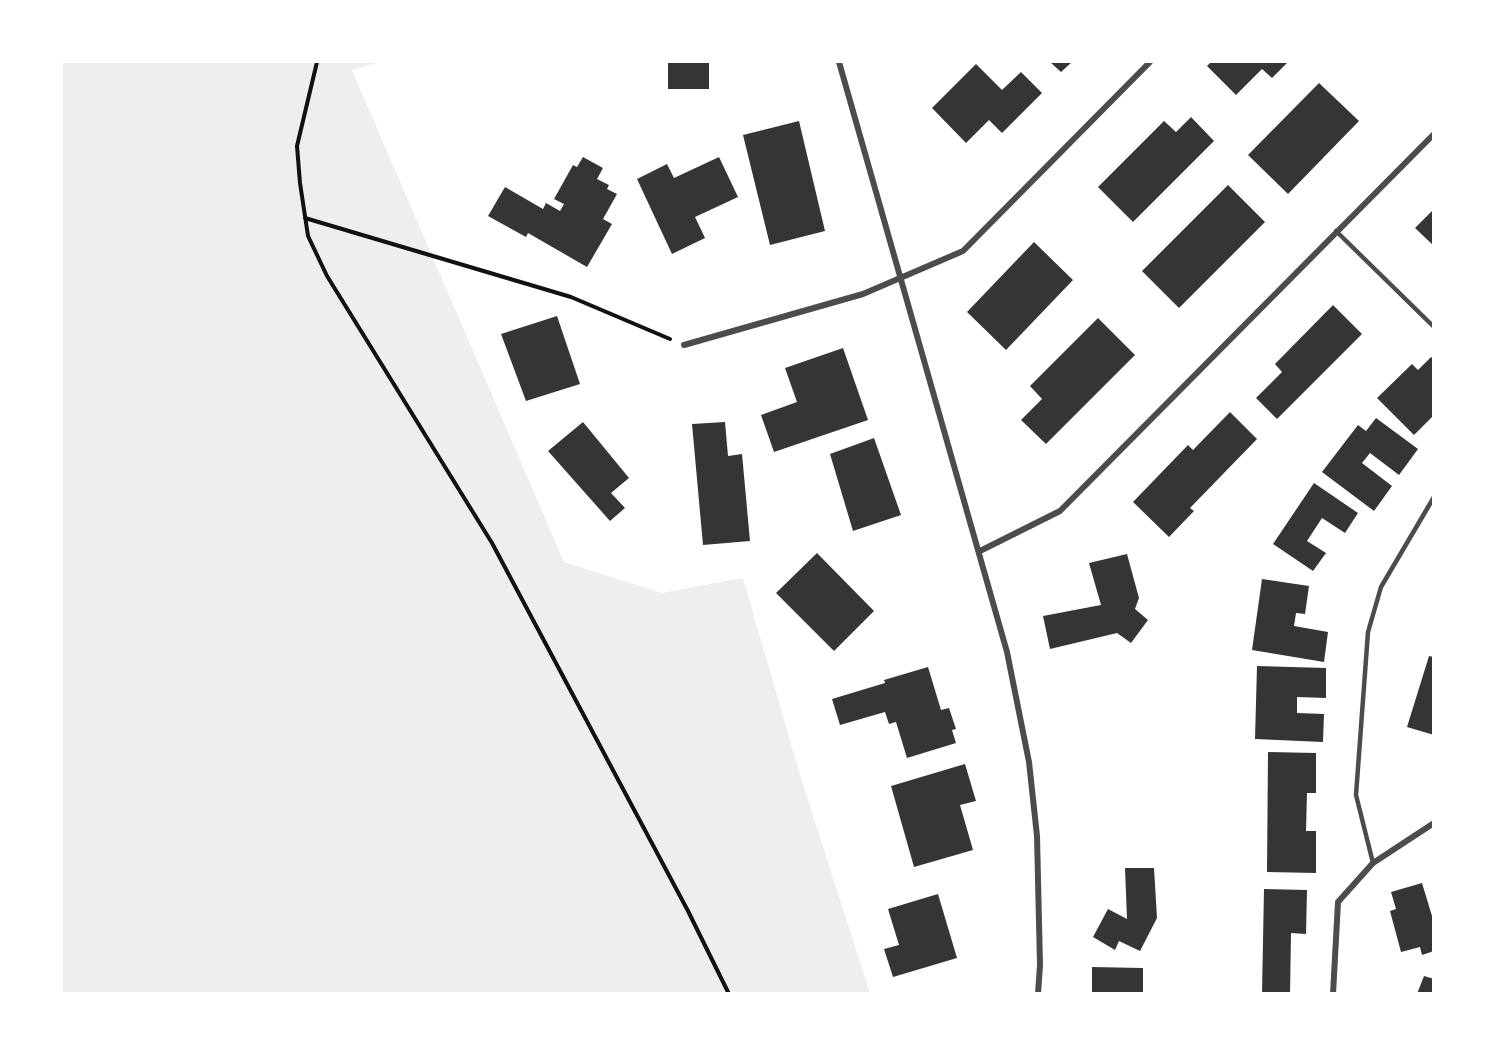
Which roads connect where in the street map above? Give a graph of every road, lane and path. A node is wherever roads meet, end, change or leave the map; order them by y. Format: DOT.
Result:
graph roads {
  1 [pos="317,62"];
  2 [pos="839,62"];
  3 [pos="1150,62"];
  4 [pos="1434,134"];
  5 [pos="305,218"];
  6 [pos="1336,231"];
  7 [pos="900,279"];
  8 [pos="1434,327"];
  9 [pos="684,345"];
  10 [pos="1434,497"];
  11 [pos="980,551"];
  12 [pos="1434,823"];
  13 [pos="1373,863"];
  14 [pos="729,993"];
  15 [pos="1038,993"];
  16 [pos="1333,993"];
  1 -- 5 [label="path"];
  2 -- 7 [label="street"];
  3 -- 7 [label="street"];
  4 -- 6 [label="street"];
  5 -- 9 [label="path"];
  5 -- 14 [label="path"];
  6 -- 8 [label="lane"];
  6 -- 11 [label="street"];
  7 -- 9 [label="street"];
  7 -- 11 [label="street"];
  10 -- 13 [label="lane"];
  11 -- 15 [label="street"];
  12 -- 13 [label="street"];
  13 -- 16 [label="street"];
}
